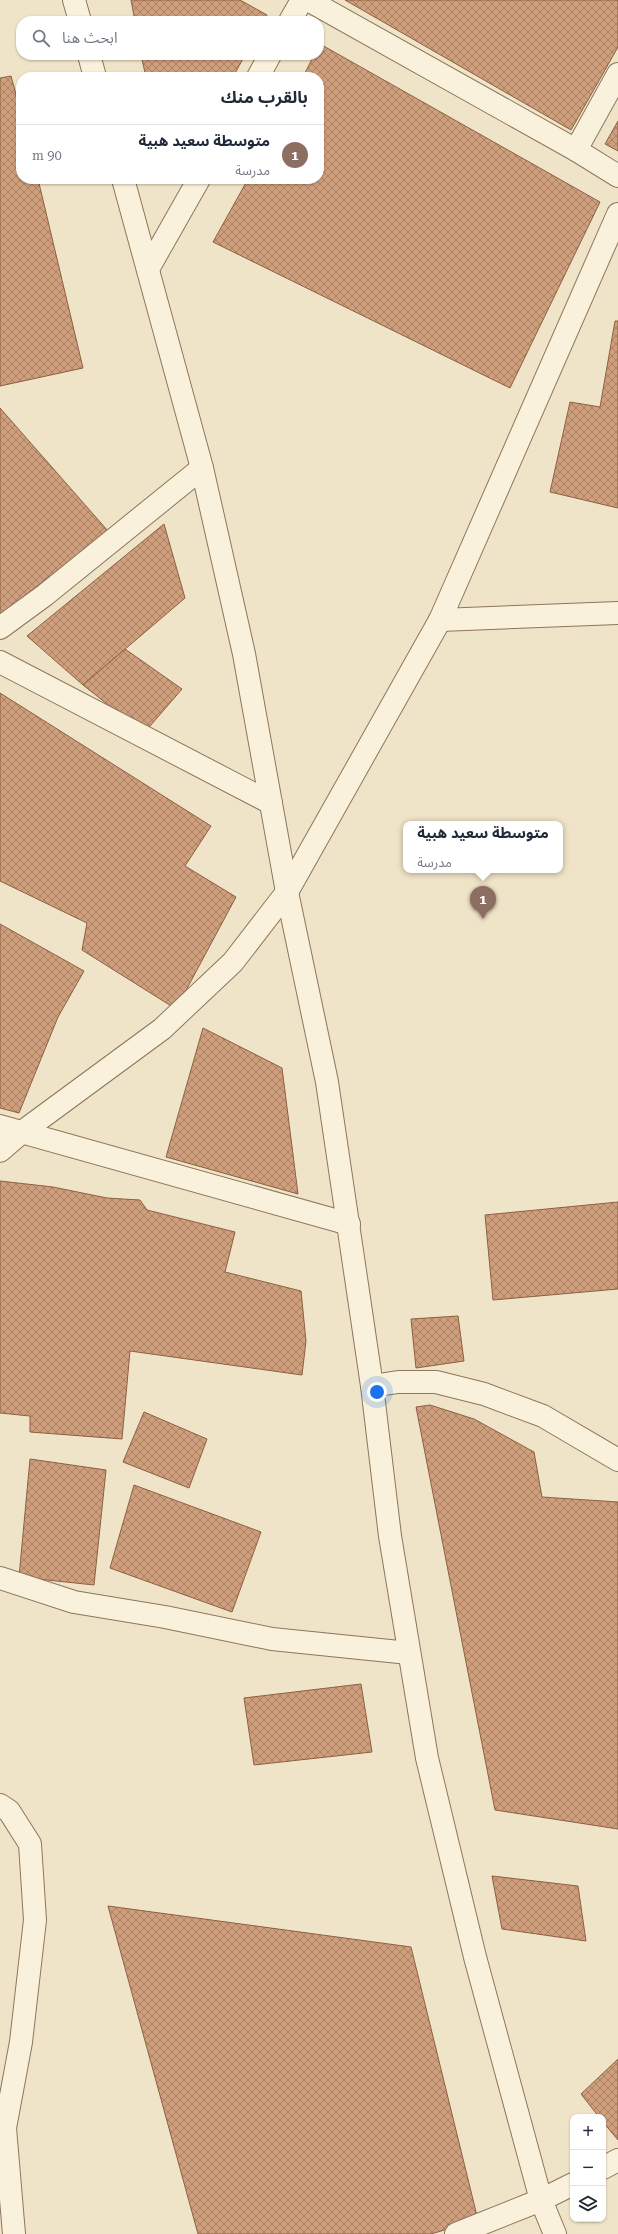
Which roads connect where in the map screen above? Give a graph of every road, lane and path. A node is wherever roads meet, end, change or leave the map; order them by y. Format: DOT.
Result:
graph roads {
  1 [pos="74,0"];
  2 [pos="302,0"];
  3 [pos="308,0"];
  4 [pos="79,16"];
  5 [pos="293,16"];
  6 [pos="90,60"];
  7 [pos="267,60"];
  8 [pos="94,72"];
  9 [pos="261,72"];
  10 [pos="618,74"];
  11 [pos="576,150"];
  12 [pos="618,176"];
  13 [pos="124,184"];
  14 [pos="196,184"];
  15 [pos="618,214"];
  16 [pos="148,269"];
  17 [pos="202,468"];
  18 [pos="618,613"];
  19 [pos="440,620"];
  20 [pos="0,628"];
  21 [pos="0,662"];
  22 [pos="271,803"];
  23 [pos="286,892"];
  24 [pos="0,1126"];
  25 [pos="22,1132"];
  26 [pos="0,1151"];
  27 [pos="349,1224"];
  28 [pos="372,1386"];
  29 [pos="618,1460"];
  30 [pos="0,1578"];
  31 [pos="409,1653"];
  32 [pos="0,1805"];
  33 [pos="618,2160"];
  34 [pos="606,2166"];
  35 [pos="570,2186"];
  36 [pos="541,2200"];
  37 [pos="14,2234"];
  38 [pos="456,2234"];
  39 [pos="555,2234"];
  1 -- 4 [label="street"];
  2 -- 5 [label="street"];
  3 -- 11 [label="street"];
  6 -- 8 [label="street"];
  7 -- 9 [label="street"];
  10 -- 11 [label="street"];
  11 -- 12 [label="street"];
  13 -- 16 [label="street"];
  14 -- 16 [label="street"];
  15 -- 19 [label="street"];
  16 -- 17 [label="street"];
  17 -- 20 [label="street"];
  17 -- 22 [label="street"];
  18 -- 19 [label="street"];
  19 -- 23 [label="street"];
  21 -- 22 [label="street"];
  22 -- 23 [label="street"];
  23 -- 25 [label="street"];
  23 -- 27 [label="street"];
  24 -- 25 [label="street"];
  25 -- 26 [label="street"];
  25 -- 27 [label="street"];
  27 -- 28 [label="street"];
  28 -- 29 [label="street"];
  28 -- 31 [label="street"];
  30 -- 31 [label="street"];
  31 -- 36 [label="street"];
  32 -- 37 [label="street"];
  33 -- 34 [label="street"];
  35 -- 36 [label="street"];
  36 -- 38 [label="street"];
  36 -- 39 [label="street"];
}
